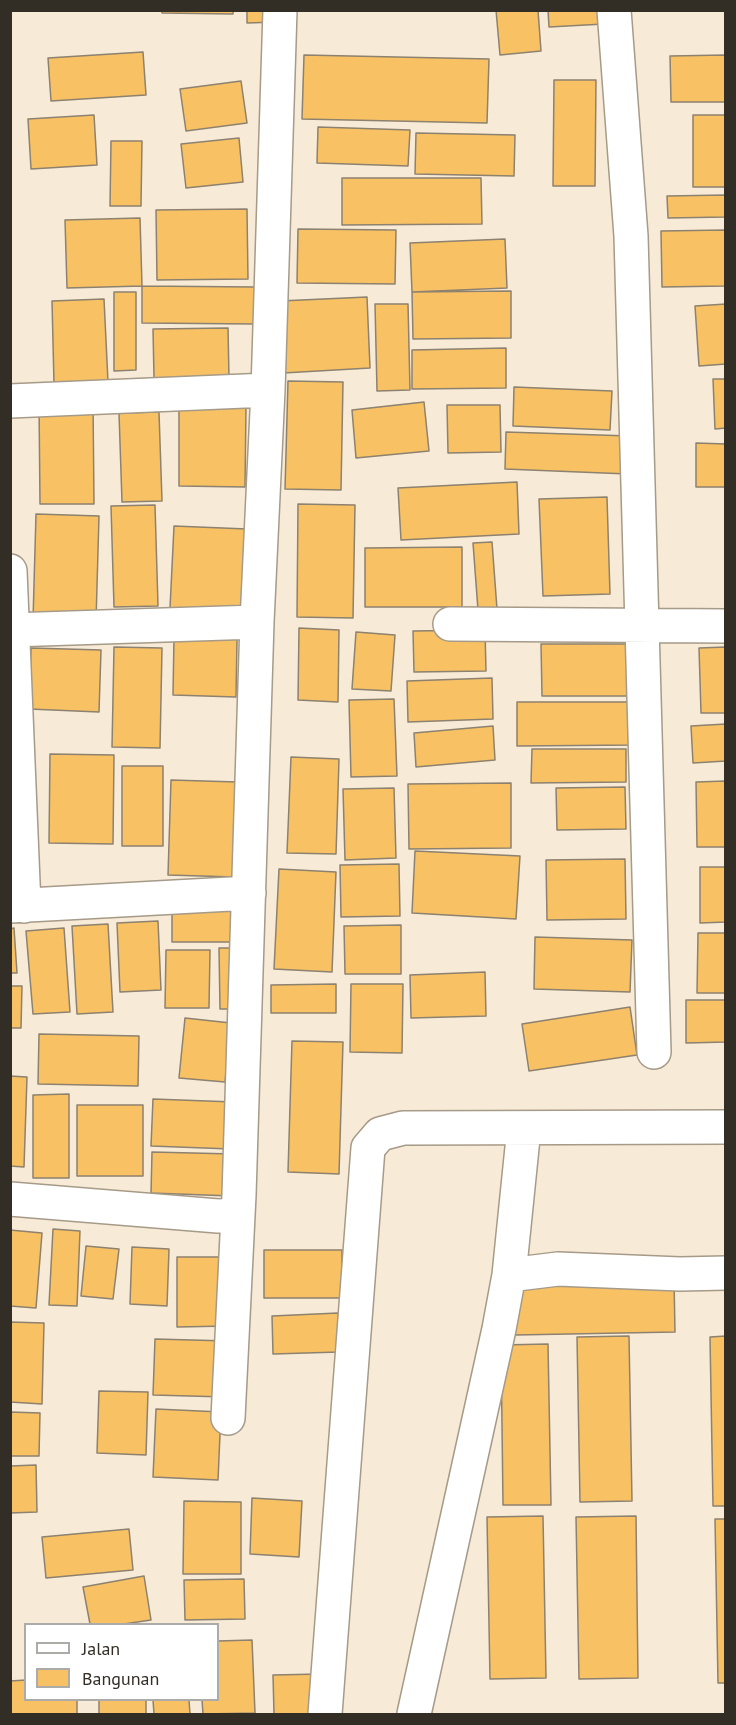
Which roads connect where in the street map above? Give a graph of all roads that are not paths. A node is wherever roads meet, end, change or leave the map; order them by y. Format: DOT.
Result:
graph roads {
  1 [pos="280,10"];
  2 [pos="614,10"];
  3 [pos="268,390"];
  4 [pos="10,401"];
  5 [pos="10,571"];
  6 [pos="257,622"];
  7 [pos="450,624"];
  8 [pos="726,626"];
  9 [pos="643,627"];
  10 [pos="11,630"];
  11 [pos="249,892"];
  12 [pos="17,906"];
  13 [pos="654,1052"];
  14 [pos="726,1127"];
  15 [pos="524,1128"];
  16 [pos="10,1199"];
  17 [pos="238,1215"];
  18 [pos="726,1273"];
  19 [pos="509,1275"];
  20 [pos="228,1418"];
  21 [pos="325,1714"];
  22 [pos="414,1714"];
  1 -- 3 [label="street"];
  2 -- 9 [label="street"];
  3 -- 4 [label="street"];
  3 -- 6 [label="street"];
  5 -- 10 [label="street"];
  6 -- 10 [label="street"];
  6 -- 11 [label="street"];
  7 -- 9 [label="street"];
  8 -- 9 [label="street"];
  9 -- 13 [label="street"];
  10 -- 12 [label="street"];
  11 -- 12 [label="street"];
  11 -- 17 [label="street"];
  14 -- 15 [label="street"];
  15 -- 19 [label="street"];
  15 -- 21 [label="street"];
  16 -- 17 [label="street"];
  17 -- 20 [label="street"];
  18 -- 19 [label="street"];
  19 -- 22 [label="street"];
}
